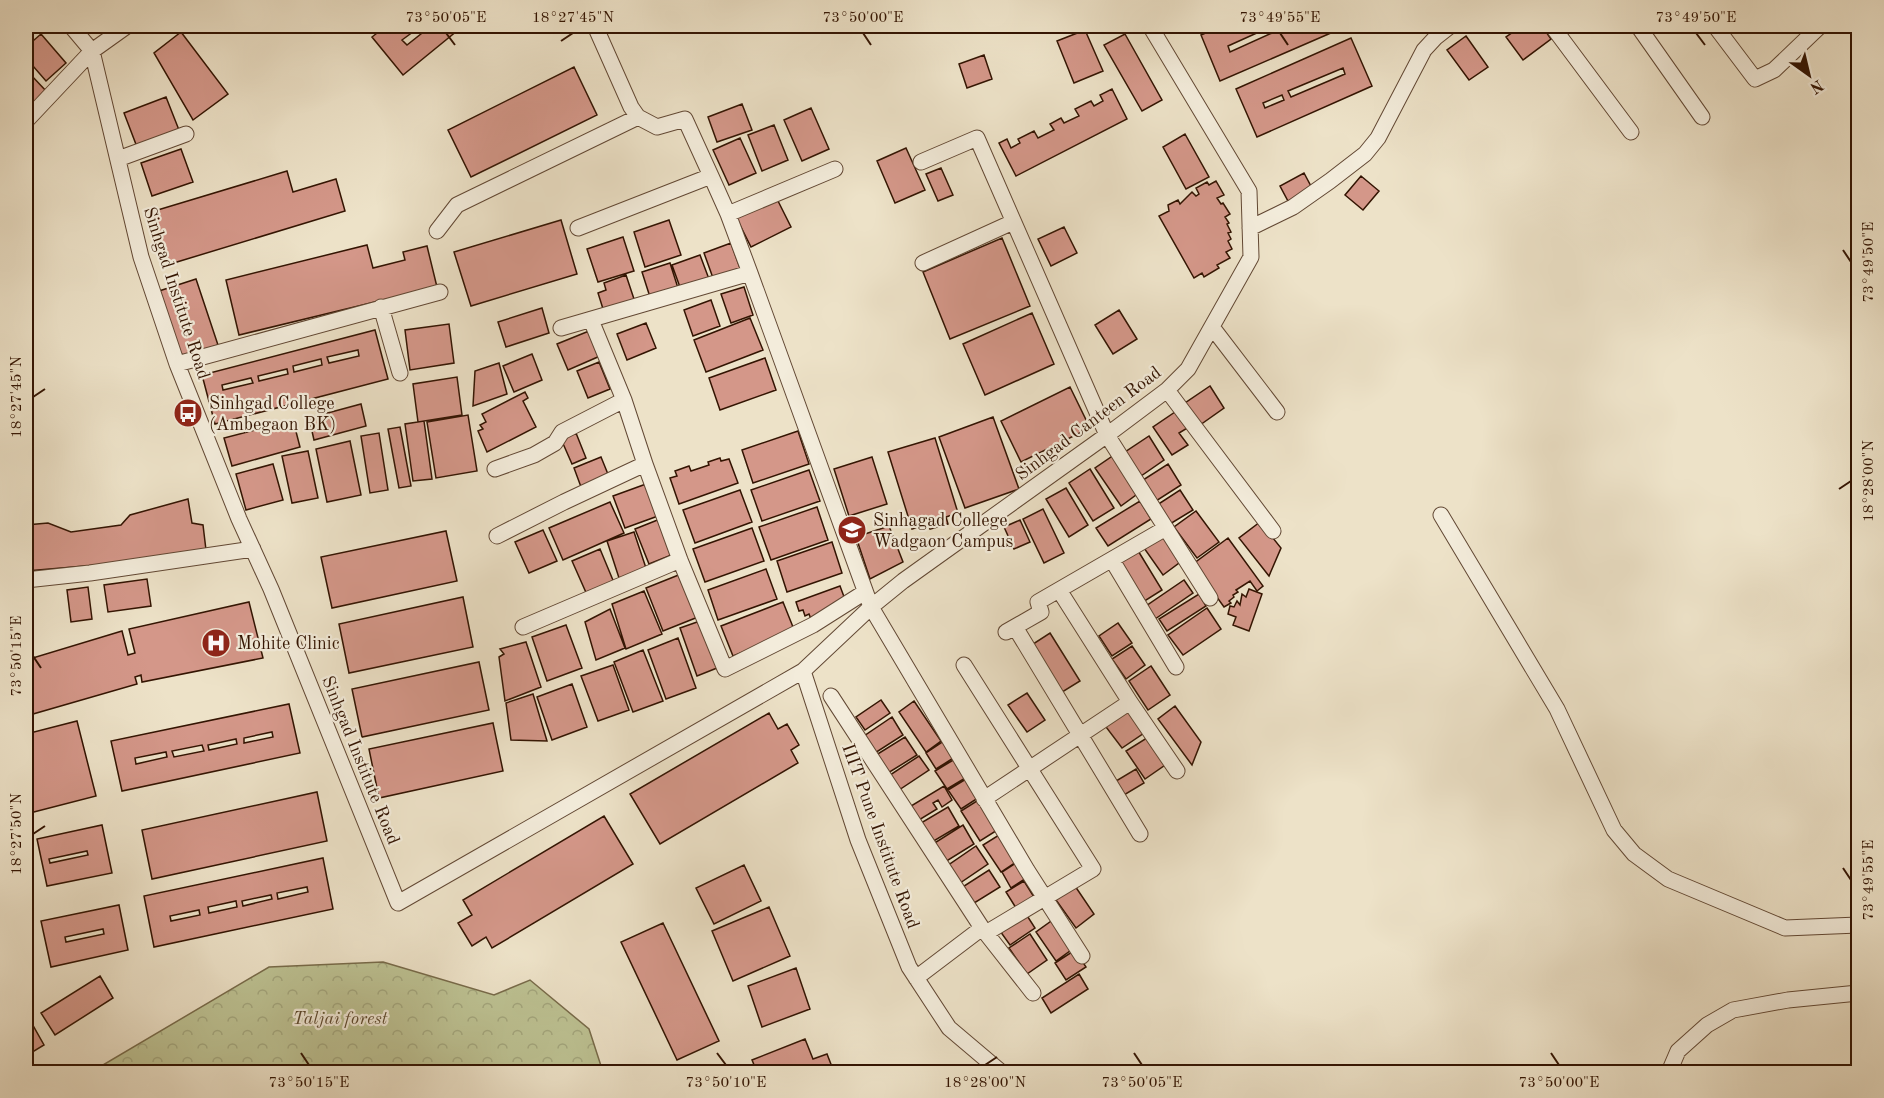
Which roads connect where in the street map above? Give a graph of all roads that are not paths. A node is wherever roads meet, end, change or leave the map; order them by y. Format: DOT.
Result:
graph roads {
  1 [pos="70,26"];
  2 [pos="127,26"];
  3 [pos="595,26"];
  4 [pos="1150,26"];
  5 [pos="1450,26"];
  6 [pos="1552,26"];
  7 [pos="1638,26"];
  8 [pos="1715,26"];
  9 [pos="1820,26"];
  10 [pos="92,51"];
  11 [pos="638,117"];
  12 [pos="1702,117"];
  13 [pos="26,121"];
  14 [pos="1631,132"];
  15 [pos="186,134"];
  16 [pos="118,159"];
  17 [pos="921,162"];
  18 [pos="836,168"];
  19 [pos="711,176"];
  20 [pos="728,214"];
  21 [pos="1013,222"];
  22 [pos="578,228"];
  23 [pos="1251,228"];
  24 [pos="437,231"];
  25 [pos="923,263"];
  26 [pos="750,273"];
  27 [pos="440,292"];
  28 [pos="381,308"];
  29 [pos="591,320"];
  30 [pos="1212,327"];
  31 [pos="561,328"];
  32 [pos="177,364"];
  33 [pos="400,373"];
  34 [pos="1167,390"];
  35 [pos="624,400"];
  36 [pos="1277,412"];
  37 [pos="1107,435"];
  38 [pos="645,464"];
  39 [pos="495,469"];
  40 [pos="1441,514"];
  41 [pos="1166,528"];
  42 [pos="1274,531"];
  43 [pos="496,536"];
  44 [pos="253,549"];
  45 [pos="680,560"];
  46 [pos="1112,560"];
  47 [pos="26,580"];
  48 [pos="1059,590"];
  49 [pos="1210,598"];
  50 [pos="868,600"];
  51 [pos="523,627"];
  52 [pos="964,666"];
  53 [pos="1176,667"];
  54 [pos="803,671"];
  55 [pos="831,696"];
  56 [pos="1130,702"];
  57 [pos="1080,735"];
  58 [pos="1029,769"];
  59 [pos="1177,771"];
  60 [pos="984,799"];
  61 [pos="1140,834"];
  62 [pos="1045,898"];
  63 [pos="1858,925"];
  64 [pos="984,930"];
  65 [pos="1082,956"];
  66 [pos="916,978"];
  67 [pos="1033,993"];
  68 [pos="1858,993"];
  69 [pos="1001,1072"];
  70 [pos="1669,1072"];
  1 -- 10 [label="street, Sinhgad Institute Road"];
  2 -- 10 [label="street"];
  3 -- 11 [label="street"];
  4 -- 23 [label="street, Sinhgad Canteen Road"];
  5 -- 23 [label="street"];
  6 -- 14 [label="street"];
  7 -- 12 [label="street"];
  8 -- 9 [label="street"];
  10 -- 13 [label="street"];
  10 -- 16 [label="street, Sinhgad Institute Road"];
  11 -- 19 [label="street"];
  11 -- 24 [label="street"];
  15 -- 16 [label="street"];
  16 -- 32 [label="street, Sinhgad Institute Road"];
  17 -- 21 [label="street"];
  18 -- 20 [label="street"];
  19 -- 20 [label="street"];
  19 -- 22 [label="street"];
  20 -- 26 [label="street"];
  21 -- 25 [label="street"];
  21 -- 37 [label="street"];
  23 -- 30 [label="street, Sinhgad Canteen Road"];
  26 -- 29 [label="street"];
  26 -- 50 [label="street"];
  27 -- 28 [label="street"];
  28 -- 32 [label="street"];
  28 -- 33 [label="street"];
  29 -- 31 [label="street"];
  29 -- 35 [label="street"];
  30 -- 34 [label="street, Sinhgad Canteen Road"];
  30 -- 36 [label="street"];
  32 -- 44 [label="street, Sinhgad Institute Road"];
  34 -- 37 [label="street, Sinhgad Canteen Road"];
  34 -- 42 [label="street"];
  35 -- 38 [label="street"];
  35 -- 39 [label="street"];
  37 -- 41 [label="street"];
  37 -- 50 [label="street, Sinhgad Canteen Road"];
  38 -- 43 [label="street"];
  38 -- 45 [label="street"];
  40 -- 63 [label="street"];
  41 -- 46 [label="street"];
  41 -- 49 [label="street"];
  44 -- 47 [label="street"];
  44 -- 54 [label="street, Sinhgad Institute Road"];
  45 -- 50 [label="street"];
  45 -- 51 [label="street"];
  46 -- 48 [label="street"];
  46 -- 53 [label="street"];
  48 -- 56 [label="street"];
  48 -- 57 [label="street"];
  50 -- 54 [label="street"];
  50 -- 60 [label="street"];
  52 -- 58 [label="street"];
  54 -- 66 [label="street, IIIT Pune Institute Road"];
  55 -- 64 [label="street"];
  56 -- 57 [label="street"];
  56 -- 59 [label="street"];
  57 -- 58 [label="street"];
  57 -- 61 [label="street"];
  58 -- 60 [label="street"];
  58 -- 62 [label="street"];
  60 -- 62 [label="street"];
  62 -- 64 [label="street"];
  62 -- 65 [label="street"];
  64 -- 66 [label="street"];
  64 -- 67 [label="street"];
  66 -- 69 [label="street, IIIT Pune Institute Road"];
  68 -- 70 [label="street"];
}
